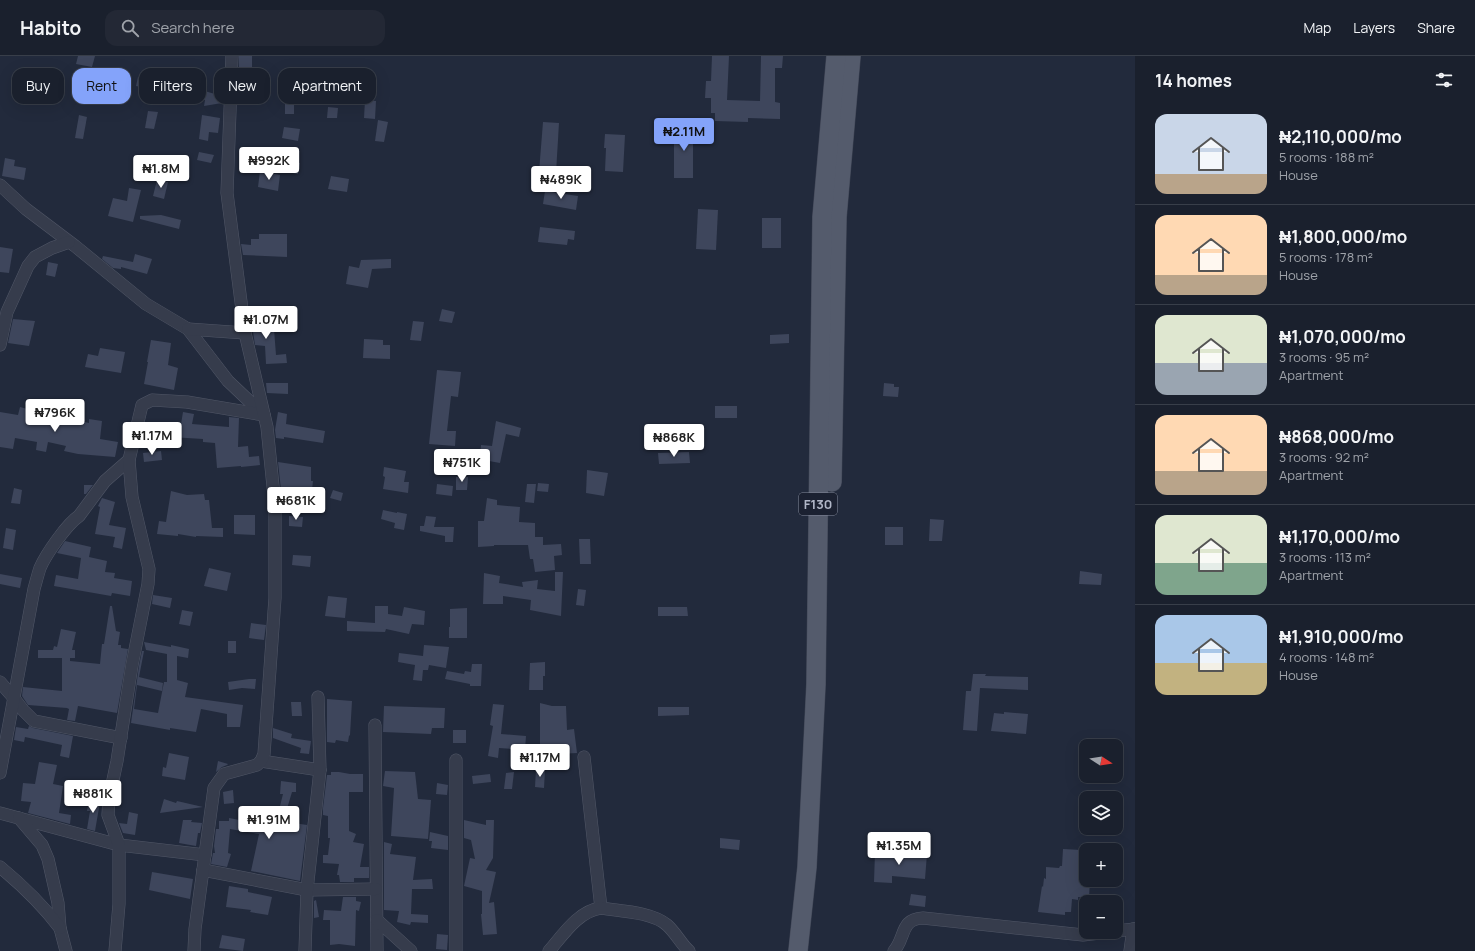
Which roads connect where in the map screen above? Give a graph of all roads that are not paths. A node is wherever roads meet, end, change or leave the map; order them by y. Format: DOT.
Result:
graph roads {
  1 [pos="232,56"];
  2 [pos="836,56"];
  3 [pos="851,56"];
  4 [pos="0,185"];
  5 [pos="69,242"];
  6 [pos="188,329"];
  7 [pos="245,333"];
  8 [pos="0,345"];
  9 [pos="264,415"];
  10 [pos="129,460"];
  11 [pos="0,682"];
  12 [pos="13,697"];
  13 [pos="318,697"];
  14 [pos="375,725"];
  15 [pos="4,730"];
  16 [pos="121,738"];
  17 [pos="584,757"];
  18 [pos="456,760"];
  19 [pos="261,761"];
  20 [pos="320,770"];
  21 [pos="0,773"];
  22 [pos="0,813"];
  23 [pos="19,818"];
  24 [pos="119,845"];
  25 [pos="205,855"];
  26 [pos="0,867"];
  27 [pos="203,870"];
  28 [pos="376,889"];
  29 [pos="306,890"];
  30 [pos="601,908"];
  31 [pos="378,920"];
  32 [pos="60,928"];
  33 [pos="1134,929"];
  34 [pos="1123,930"];
  35 [pos="1079,934"];
  36 [pos="66,951"];
  37 [pos="115,951"];
  38 [pos="194,951"];
  39 [pos="305,951"];
  40 [pos="377,951"];
  41 [pos="411,951"];
  42 [pos="456,951"];
  43 [pos="549,951"];
  44 [pos="689,951"];
  45 [pos="798,951"];
  46 [pos="811,951"];
  47 [pos="894,951"];
  48 [pos="1130,951"];
  1 -- 7 [label="street"];
  2 -- 45 [label="main road, F130"];
  3 -- 46 [label="main road, F130"];
  4 -- 5 [label="street"];
  5 -- 6 [label="street"];
  5 -- 8 [label="street"];
  6 -- 7 [label="street"];
  6 -- 9 [label="street"];
  7 -- 9 [label="street"];
  9 -- 10 [label="street"];
  9 -- 19 [label="street"];
  10 -- 12 [label="street"];
  10 -- 16 [label="street"];
  11 -- 12 [label="street"];
  12 -- 15 [label="street"];
  12 -- 16 [label="street"];
  13 -- 20 [label="street"];
  14 -- 28 [label="street"];
  15 -- 21 [label="street"];
  16 -- 24 [label="street"];
  17 -- 30 [label="street"];
  18 -- 42 [label="street"];
  19 -- 20 [label="street"];
  19 -- 25 [label="street"];
  20 -- 29 [label="street"];
  22 -- 23 [label="street"];
  23 -- 24 [label="street"];
  23 -- 32 [label="street"];
  24 -- 25 [label="street"];
  24 -- 37 [label="street"];
  25 -- 27 [label="street"];
  26 -- 32 [label="street"];
  27 -- 29 [label="street"];
  27 -- 38 [label="street"];
  28 -- 29 [label="street"];
  28 -- 31 [label="street"];
  29 -- 39 [label="street"];
  30 -- 43 [label="street"];
  30 -- 44 [label="street"];
  31 -- 40 [label="street"];
  31 -- 41 [label="street"];
  32 -- 36 [label="street"];
  33 -- 34 [label="street"];
  33 -- 48 [label="street"];
  35 -- 47 [label="street"];
}
